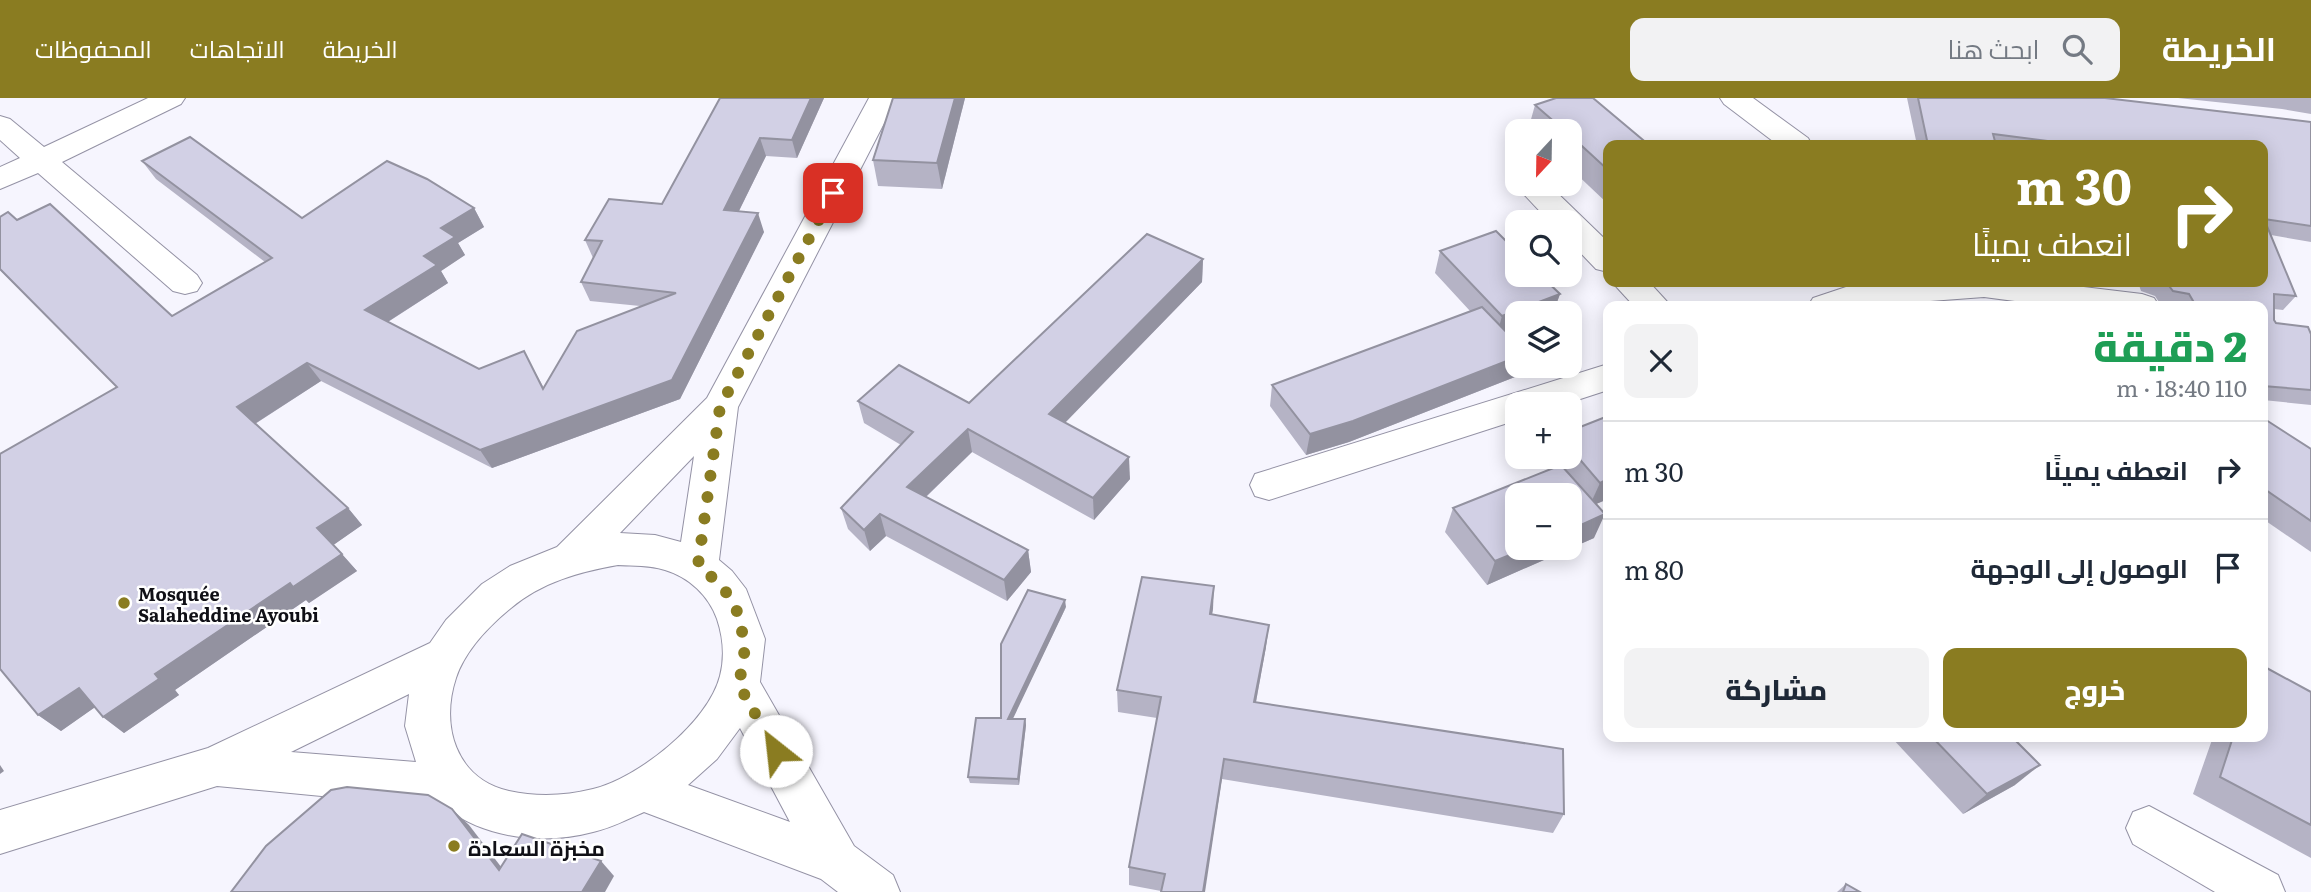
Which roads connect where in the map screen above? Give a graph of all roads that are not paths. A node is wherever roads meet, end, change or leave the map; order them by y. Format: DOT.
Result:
graph roads {
  1 [pos="171,98"];
  2 [pos="883,98"];
  3 [pos="1734,98"];
  4 [pos="0,125"];
  5 [pos="1790,140"];
  6 [pos="40,160"];
  7 [pos="0,178"];
  8 [pos="1542,196"];
  9 [pos="1556,210"];
  10 [pos="1582,236"];
  11 [pos="1603,256"];
  12 [pos="185,283"];
  13 [pos="1634,287"];
  14 [pos="1947,287"];
  15 [pos="2003,287"];
  16 [pos="1649,301"];
  17 [pos="1840,301"];
  18 [pos="2105,301"];
  19 [pos="1603,379"];
  20 [pos="1561,392"];
  21 [pos="720,407"];
  22 [pos="1505,410"];
  23 [pos="1269,485"];
  24 [pos="572,556"];
  25 [pos="698,565"];
  26 [pos="443,656"];
  27 [pos="739,685"];
  28 [pos="216,766"];
  29 [pos="454,787"];
  30 [pos="645,791"];
  31 [pos="2149,828"];
  32 [pos="0,832"];
  33 [pos="837,862"];
  34 [pos="876,892"];
  35 [pos="2260,892"];
  1 -- 6 [label="street"];
  2 -- 21 [label="street"];
  3 -- 5 [label="street"];
  4 -- 6 [label="street"];
  6 -- 7 [label="street"];
  6 -- 12 [label="street"];
  8 -- 9 [label="street"];
  10 -- 11 [label="street"];
  13 -- 16 [label="street"];
  14 -- 17 [label="street"];
  15 -- 18 [label="street"];
  19 -- 20 [label="street"];
  21 -- 24 [label="street"];
  21 -- 25 [label="street"];
  22 -- 23 [label="street"];
  24 -- 25 [label="street"];
  24 -- 26 [label="street"];
  25 -- 27 [label="street"];
  26 -- 28 [label="street"];
  26 -- 29 [label="street"];
  27 -- 30 [label="street"];
  27 -- 33 [label="street"];
  28 -- 29 [label="street"];
  28 -- 32 [label="street"];
  29 -- 30 [label="street"];
  30 -- 33 [label="street"];
  31 -- 35 [label="street"];
  33 -- 34 [label="street"];
}
